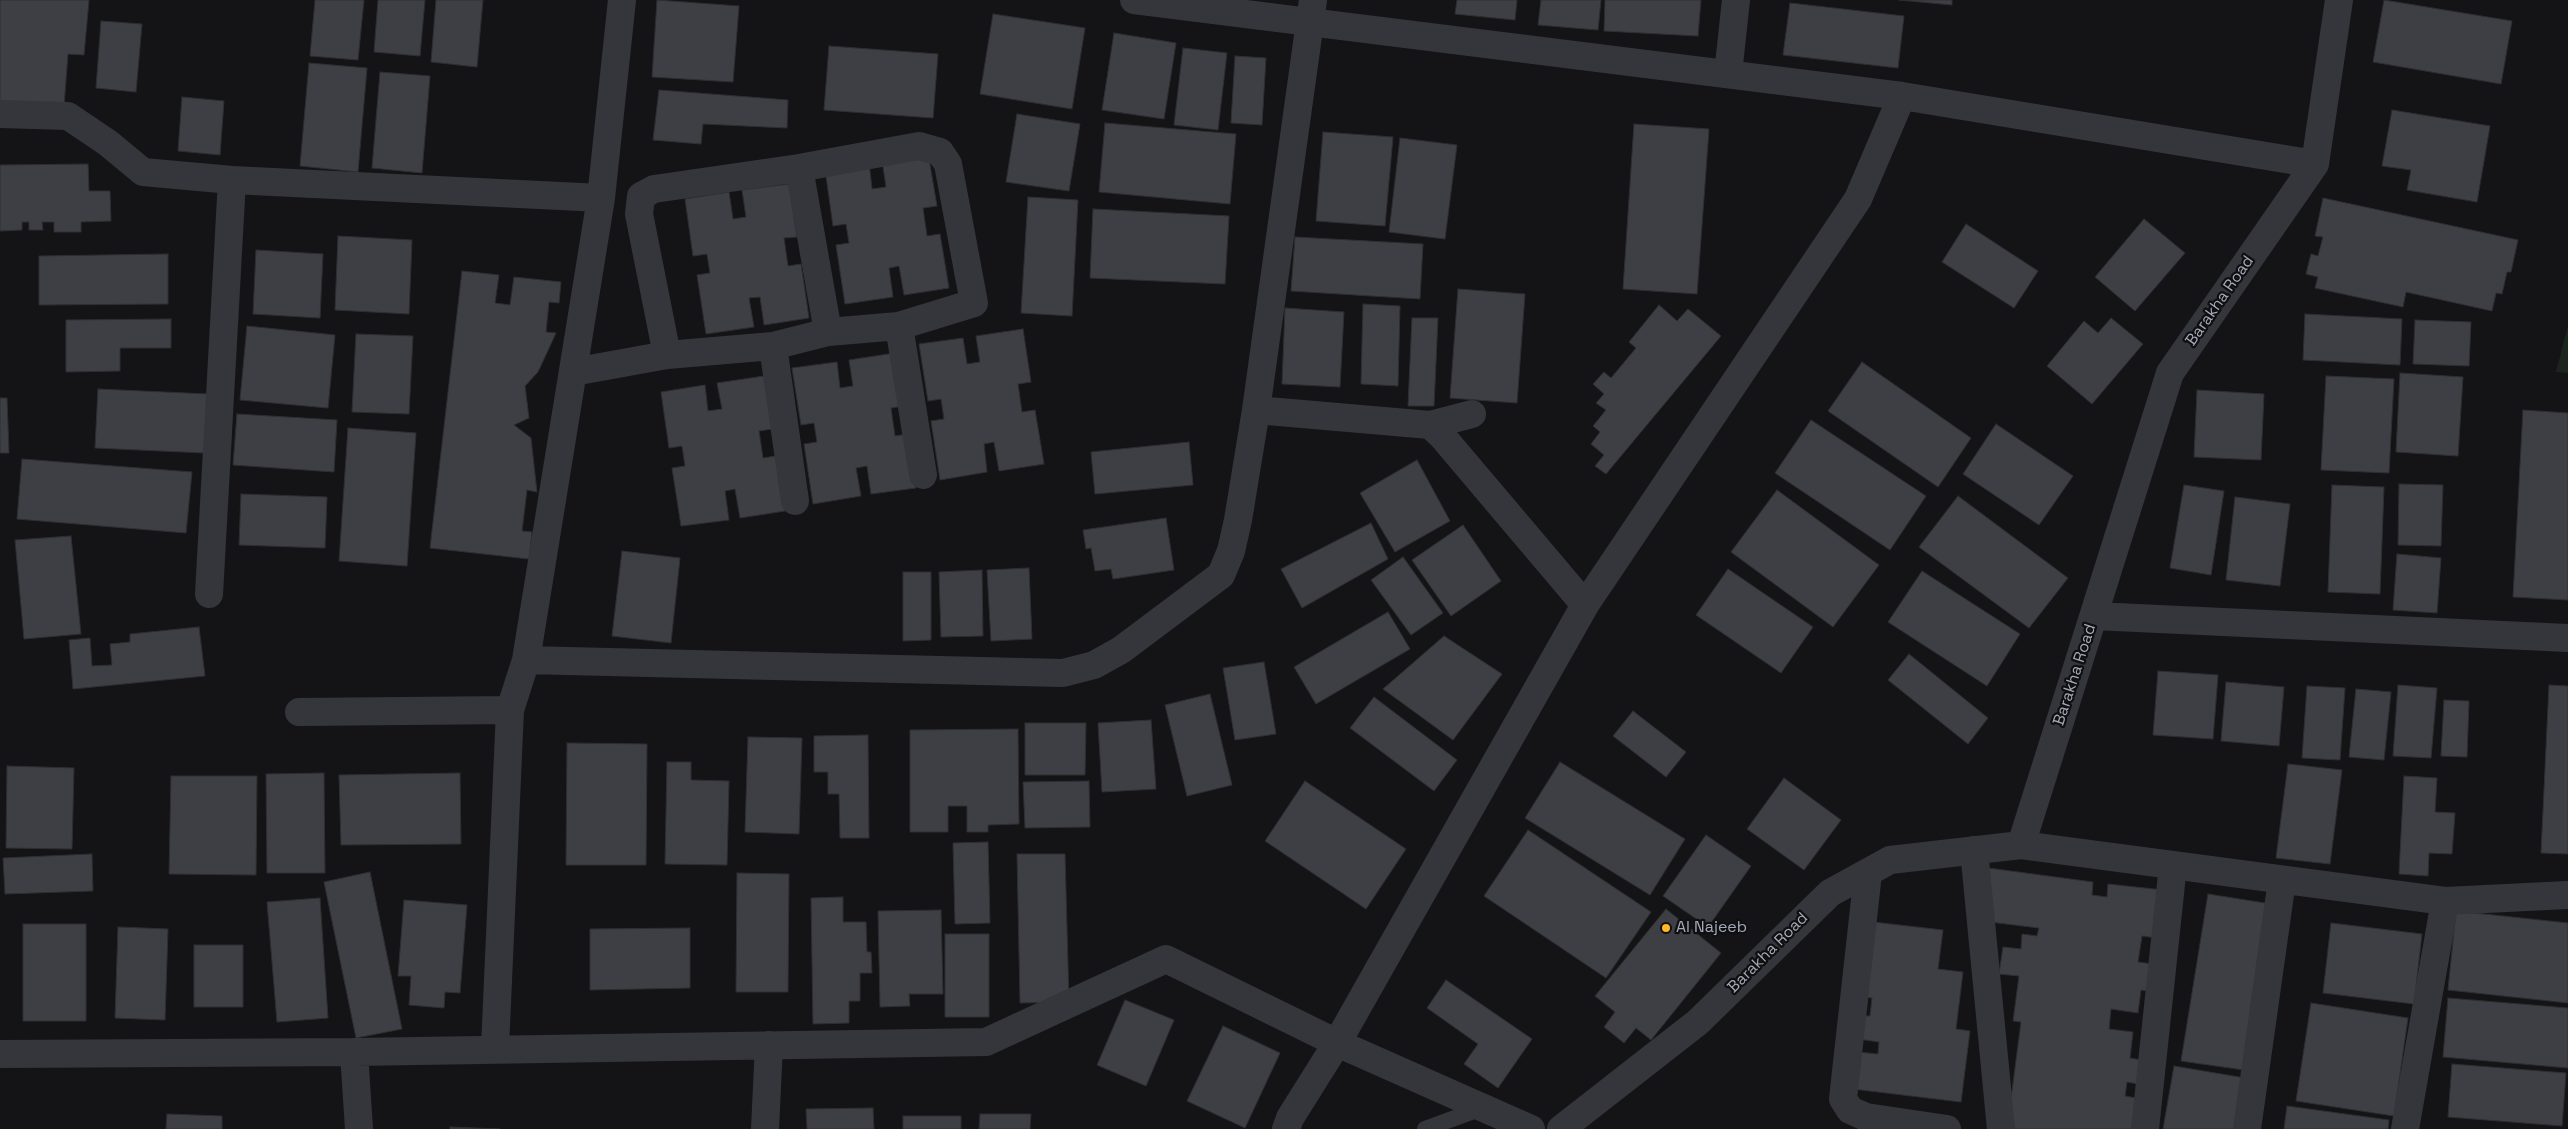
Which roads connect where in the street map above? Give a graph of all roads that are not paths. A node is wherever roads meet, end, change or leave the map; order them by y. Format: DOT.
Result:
graph roads {
  1 [pos="622,0"];
  2 [pos="1134,0"];
  3 [pos="1736,0"];
  4 [pos="2339,0"];
  5 [pos="1311,11"];
  6 [pos="1728,74"];
  7 [pos="1902,96"];
  8 [pos="0,114"];
  9 [pos="2315,164"];
  10 [pos="799,168"];
  11 [pos="232,180"];
  12 [pos="601,198"];
  13 [pos="899,326"];
  14 [pos="828,332"];
  15 [pos="772,346"];
  16 [pos="667,355"];
  17 [pos="573,372"];
  18 [pos="1256,410"];
  19 [pos="1472,414"];
  20 [pos="1430,425"];
  21 [pos="923,475"];
  22 [pos="795,501"];
  23 [pos="209,594"];
  24 [pos="1585,605"];
  25 [pos="2094,616"];
  26 [pos="2568,638"];
  27 [pos="526,660"];
  28 [pos="510,710"];
  29 [pos="299,712"];
  30 [pos="2021,845"];
  31 [pos="1974,850"];
  32 [pos="2173,865"];
  33 [pos="1868,873"];
  34 [pos="2282,880"];
  35 [pos="2568,895"];
  36 [pos="2445,901"];
  37 [pos="1337,1043"];
  38 [pos="769,1045"];
  39 [pos="495,1048"];
  40 [pos="354,1052"];
  41 [pos="0,1054"];
  42 [pos="1482,1108"];
  43 [pos="359,1129"];
  44 [pos="765,1129"];
  45 [pos="1286,1129"];
  46 [pos="1425,1129"];
  47 [pos="1531,1129"];
  48 [pos="1561,1129"];
  49 [pos="1948,1129"];
  50 [pos="2001,1129"];
  51 [pos="2144,1129"];
  52 [pos="2247,1129"];
  53 [pos="2405,1129"];
  1 -- 12 [label="street"];
  2 -- 5 [label="street"];
  3 -- 6 [label="street"];
  4 -- 9 [label="street, Barakha Road"];
  5 -- 6 [label="street"];
  5 -- 18 [label="street"];
  6 -- 7 [label="street"];
  7 -- 9 [label="street"];
  7 -- 24 [label="street"];
  8 -- 11 [label="street"];
  9 -- 25 [label="street, Barakha Road"];
  10 -- 13 [label="street"];
  10 -- 14 [label="street"];
  10 -- 16 [label="street"];
  11 -- 12 [label="street"];
  11 -- 23 [label="street"];
  12 -- 17 [label="street"];
  13 -- 14 [label="street"];
  13 -- 21 [label="street"];
  14 -- 15 [label="street"];
  15 -- 16 [label="street"];
  15 -- 22 [label="street"];
  16 -- 17 [label="street"];
  17 -- 27 [label="street"];
  18 -- 20 [label="street"];
  18 -- 27 [label="street"];
  19 -- 20 [label="street"];
  20 -- 24 [label="street"];
  24 -- 37 [label="street"];
  25 -- 26 [label="street"];
  25 -- 30 [label="street, Barakha Road"];
  27 -- 28 [label="street"];
  28 -- 29 [label="street"];
  28 -- 39 [label="street"];
  30 -- 31 [label="street, Barakha Road"];
  30 -- 32 [label="street"];
  31 -- 33 [label="street, Barakha Road"];
  31 -- 50 [label="street"];
  32 -- 34 [label="street"];
  32 -- 51 [label="street"];
  33 -- 48 [label="street, Barakha Road"];
  33 -- 49 [label="street"];
  34 -- 36 [label="street"];
  34 -- 52 [label="street"];
  35 -- 36 [label="street"];
  36 -- 53 [label="street"];
  37 -- 38 [label="street"];
  37 -- 42 [label="street"];
  37 -- 45 [label="street"];
  38 -- 39 [label="street"];
  38 -- 44 [label="street"];
  39 -- 40 [label="street"];
  40 -- 41 [label="street"];
  40 -- 43 [label="street"];
  42 -- 46 [label="lane"];
  42 -- 47 [label="street"];
}
